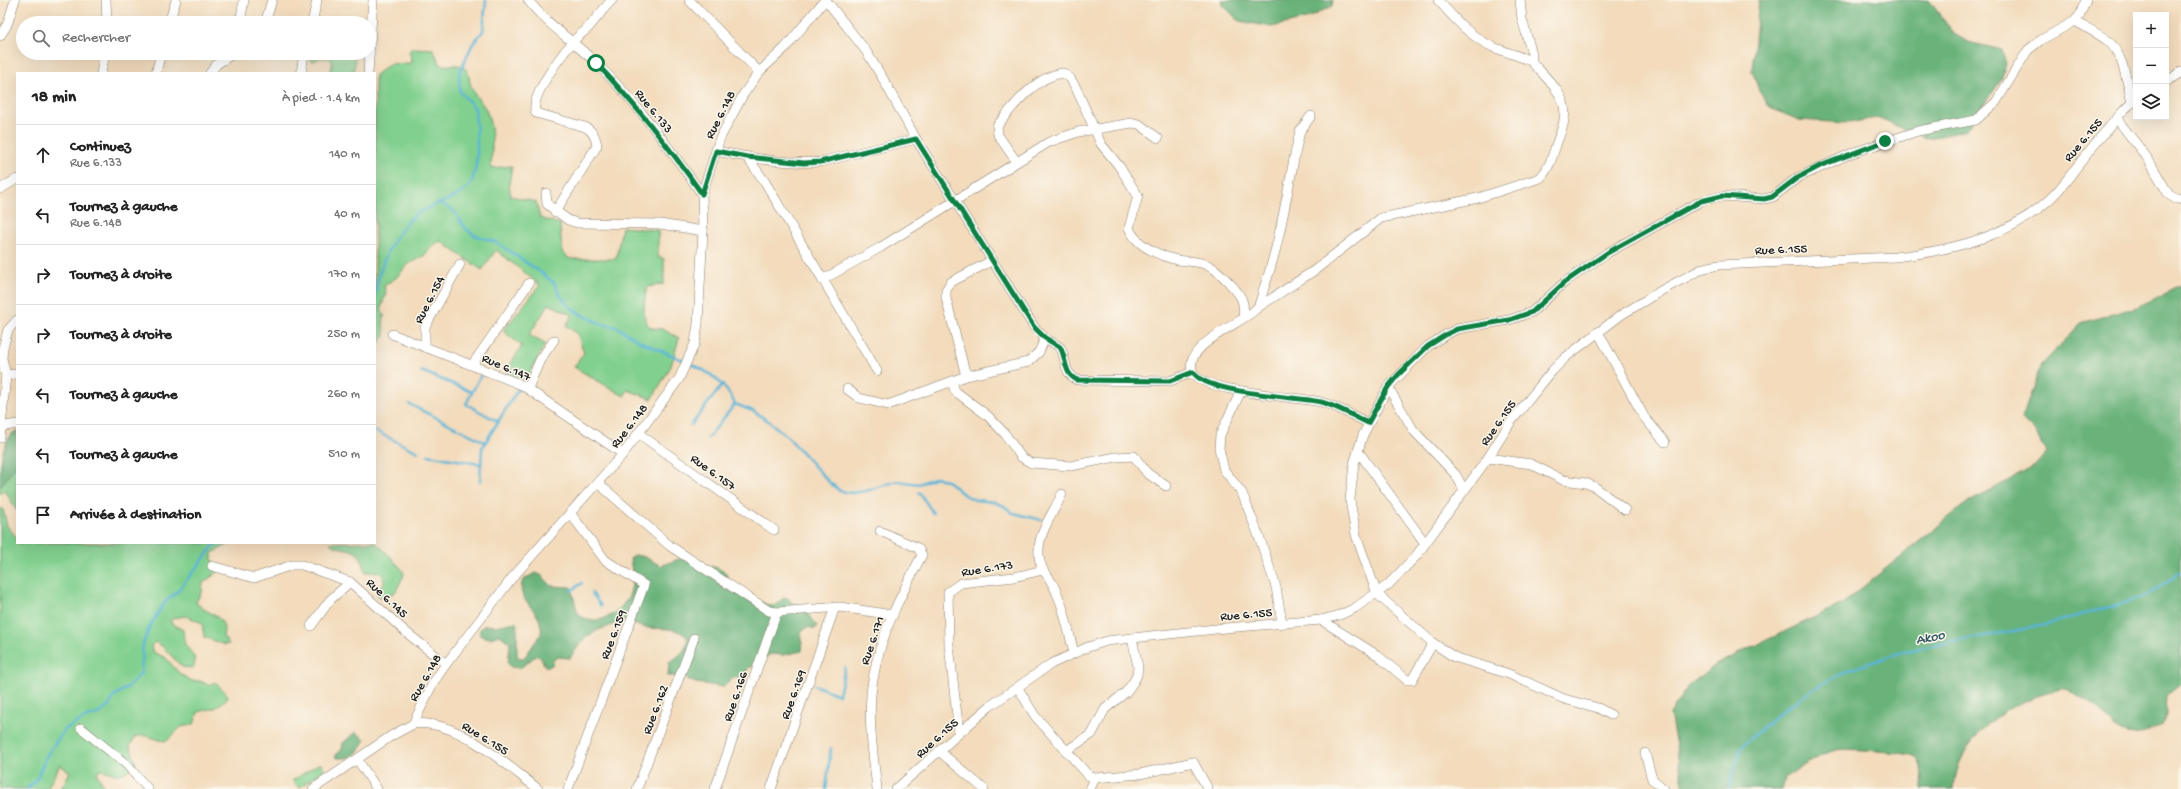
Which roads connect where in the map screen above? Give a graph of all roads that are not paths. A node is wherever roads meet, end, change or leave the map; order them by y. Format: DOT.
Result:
graph roads {
  1 [pos="15,0"];
  2 [pos="106,0"];
  3 [pos="176,0"];
  4 [pos="244,0"];
  5 [pos="272,0"];
  6 [pos="317,0"];
  7 [pos="374,0"];
  8 [pos="528,0"];
  9 [pos="612,0"];
  10 [pos="689,0"];
  11 [pos="826,0"];
  12 [pos="1438,0"];
  13 [pos="1520,0"];
  14 [pos="2086,0"];
  15 [pos="107,16"];
  16 [pos="171,16"];
  17 [pos="241,16"];
  18 [pos="267,16"];
  19 [pos="314,16"];
  20 [pos="373,16"];
  21 [pos="2075,21"];
  22 [pos="0,36"];
  23 [pos="572,42"];
  24 [pos="104,60"];
  25 [pos="160,60"];
  26 [pos="223,60"];
  27 [pos="303,60"];
  28 [pos="369,60"];
  29 [pos="1531,61"];
  30 [pos="101,72"];
  31 [pos="156,72"];
  32 [pos="211,72"];
  33 [pos="301,72"];
  34 [pos="368,72"];
  35 [pos="759,72"];
  36 [pos="2181,72"];
  37 [pos="2169,80"];
  38 [pos="2133,98"];
  39 [pos="2133,102"];
  40 [pos="1311,116"];
  41 [pos="2116,119"];
  42 [pos="1094,129"];
  43 [pos="1158,138"];
  44 [pos="916,139"];
  45 [pos="716,151"];
  46 [pos="747,157"];
  47 [pos="1016,161"];
  48 [pos="16,180"];
  49 [pos="0,189"];
  50 [pos="546,193"];
  51 [pos="702,194"];
  52 [pos="2181,198"];
  53 [pos="956,201"];
  54 [pos="555,212"];
  55 [pos="703,231"];
  56 [pos="993,260"];
  57 [pos="460,264"];
  58 [pos="822,280"];
  59 [pos="529,283"];
  60 [pos="1257,308"];
  61 [pos="1244,317"];
  62 [pos="16,321"];
  63 [pos="1598,332"];
  64 [pos="392,334"];
  65 [pos="1045,338"];
  66 [pos="554,340"];
  67 [pos="425,347"];
  68 [pos="0,360"];
  69 [pos="472,365"];
  70 [pos="877,371"];
  71 [pos="1193,372"];
  72 [pos="16,374"];
  73 [pos="6,375"];
  74 [pos="966,376"];
  75 [pos="952,382"];
  76 [pos="1388,387"];
  77 [pos="528,388"];
  78 [pos="847,390"];
  79 [pos="1241,391"];
  80 [pos="1368,423"];
  81 [pos="16,424"];
  82 [pos="0,427"];
  83 [pos="638,433"];
  84 [pos="0,438"];
  85 [pos="1665,442"];
  86 [pos="1358,451"];
  87 [pos="623,454"];
  88 [pos="1488,458"];
  89 [pos="598,483"];
  90 [pos="1166,486"];
  91 [pos="1464,490"];
  92 [pos="1062,494"];
  93 [pos="1625,510"];
  94 [pos="571,514"];
  95 [pos="774,530"];
  96 [pos="880,531"];
  97 [pos="1425,543"];
  98 [pos="212,566"];
  99 [pos="1043,570"];
  100 [pos="350,582"];
  101 [pos="1377,594"];
  102 [pos="835,607"];
  103 [pos="777,612"];
  104 [pos="893,615"];
  105 [pos="1321,620"];
  106 [pos="1282,623"];
  107 [pos="311,626"];
  108 [pos="694,638"];
  109 [pos="1132,638"];
  110 [pos="1433,643"];
  111 [pos="1074,653"];
  112 [pos="446,664"];
  113 [pos="1018,688"];
  114 [pos="1611,715"];
  115 [pos="413,724"];
  116 [pos="81,728"];
  117 [pos="960,733"];
  118 [pos="939,751"];
  119 [pos="1066,751"];
  120 [pos="1645,754"];
  121 [pos="357,759"];
  122 [pos="1095,778"];
  123 [pos="148,789"];
  124 [pos="313,789"];
  125 [pos="377,789"];
  126 [pos="538,789"];
  127 [pos="568,789"];
  128 [pos="637,789"];
  129 [pos="715,789"];
  130 [pos="771,789"];
  131 [pos="878,789"];
  132 [pos="896,789"];
  133 [pos="984,789"];
  134 [pos="1090,789"];
  135 [pos="1208,789"];
  136 [pos="1664,789"];
  1 -- 22 [label="street"];
  2 -- 15 [label="street"];
  3 -- 16 [label="street"];
  4 -- 17 [label="street"];
  5 -- 18 [label="street"];
  6 -- 19 [label="street"];
  7 -- 20 [label="street"];
  8 -- 23 [label="street, Rue 6.133"];
  9 -- 23 [label="street"];
  10 -- 35 [label="street"];
  11 -- 35 [label="street, Rue 6.148"];
  11 -- 44 [label="street"];
  12 -- 29 [label="street"];
  13 -- 29 [label="street"];
  14 -- 21 [label="street"];
  21 -- 38 [label="street"];
  21 -- 76 [label="street"];
  23 -- 51 [label="street, Rue 6.133"];
  23 -- 54 [label="street"];
  24 -- 30 [label="street"];
  25 -- 31 [label="street"];
  26 -- 32 [label="street"];
  27 -- 33 [label="street"];
  28 -- 34 [label="street"];
  29 -- 60 [label="street"];
  35 -- 45 [label="street, Rue 6.148"];
  36 -- 37 [label="street"];
  39 -- 41 [label="street, Rue 6.155"];
  40 -- 60 [label="street"];
  41 -- 52 [label="street"];
  41 -- 63 [label="street, Rue 6.155"];
  42 -- 43 [label="street"];
  42 -- 47 [label="street"];
  42 -- 47 [label="street"];
  42 -- 61 [label="street"];
  44 -- 46 [label="street"];
  44 -- 53 [label="street"];
  45 -- 46 [label="street"];
  45 -- 51 [label="street, Rue 6.148"];
  46 -- 58 [label="street"];
  47 -- 53 [label="street"];
  48 -- 49 [label="street"];
  50 -- 54 [label="street"];
  51 -- 55 [label="street, Rue 6.148"];
  53 -- 56 [label="street"];
  53 -- 58 [label="street"];
  54 -- 55 [label="street"];
  55 -- 83 [label="street, Rue 6.148"];
  56 -- 65 [label="street"];
  56 -- 74 [label="street"];
  57 -- 67 [label="street, Rue 6.154"];
  58 -- 70 [label="street"];
  59 -- 69 [label="street"];
  60 -- 61 [label="street"];
  61 -- 71 [label="street"];
  62 -- 73 [label="street"];
  63 -- 85 [label="street"];
  63 -- 88 [label="street, Rue 6.155"];
  64 -- 67 [label="street, Rue 6.147"];
  65 -- 71 [label="street"];
  65 -- 74 [label="street"];
  66 -- 77 [label="street"];
  67 -- 69 [label="street, Rue 6.147"];
  68 -- 73 [label="street"];
  69 -- 77 [label="street, Rue 6.147"];
  71 -- 79 [label="street"];
  72 -- 73 [label="street"];
  73 -- 82 [label="street"];
  74 -- 75 [label="street"];
  75 -- 78 [label="street"];
  75 -- 90 [label="street"];
  76 -- 80 [label="street"];
  76 -- 91 [label="street"];
  77 -- 87 [label="street, Rue 6.147"];
  79 -- 80 [label="street"];
  79 -- 106 [label="street"];
  80 -- 86 [label="street"];
  81 -- 82 [label="street"];
  82 -- 84 [label="street"];
  83 -- 87 [label="street, Rue 6.148"];
  83 -- 95 [label="street, Rue 6.157"];
  86 -- 97 [label="street"];
  86 -- 101 [label="street"];
  87 -- 89 [label="street, Rue 6.148"];
  88 -- 91 [label="street, Rue 6.155"];
  88 -- 93 [label="street"];
  89 -- 94 [label="street, Rue 6.148"];
  89 -- 103 [label="street"];
  91 -- 97 [label="street, Rue 6.155"];
  92 -- 99 [label="street"];
  94 -- 112 [label="street, Rue 6.148"];
  94 -- 127 [label="street, Rue 6.159"];
  96 -- 104 [label="street, Rue 6.171"];
  97 -- 101 [label="street, Rue 6.155"];
  98 -- 100 [label="street, Rue 6.145"];
  99 -- 111 [label="street"];
  99 -- 117 [label="street, Rue 6.173"];
  100 -- 107 [label="street"];
  100 -- 112 [label="street, Rue 6.145"];
  101 -- 105 [label="street, Rue 6.155"];
  101 -- 110 [label="street"];
  102 -- 103 [label="street"];
  102 -- 104 [label="street"];
  102 -- 130 [label="street, Rue 6.169"];
  103 -- 129 [label="street, Rue 6.166"];
  104 -- 131 [label="street, Rue 6.171"];
  105 -- 106 [label="street, Rue 6.155"];
  105 -- 110 [label="street"];
  106 -- 109 [label="street, Rue 6.155"];
  108 -- 128 [label="street, Rue 6.162"];
  109 -- 111 [label="street, Rue 6.155"];
  109 -- 119 [label="street"];
  110 -- 114 [label="street"];
  111 -- 113 [label="street, Rue 6.155"];
  112 -- 115 [label="street, Rue 6.148"];
  113 -- 117 [label="street, Rue 6.155"];
  113 -- 119 [label="street"];
  115 -- 121 [label="street"];
  115 -- 126 [label="street, Rue 6.155"];
  116 -- 123 [label="street"];
  117 -- 118 [label="street, Rue 6.155"];
  118 -- 132 [label="street, Rue 6.155"];
  118 -- 133 [label="street"];
  119 -- 122 [label="street"];
  120 -- 136 [label="street"];
  121 -- 124 [label="street"];
  121 -- 125 [label="street"];
  122 -- 134 [label="street"];
  122 -- 135 [label="street"];
}
